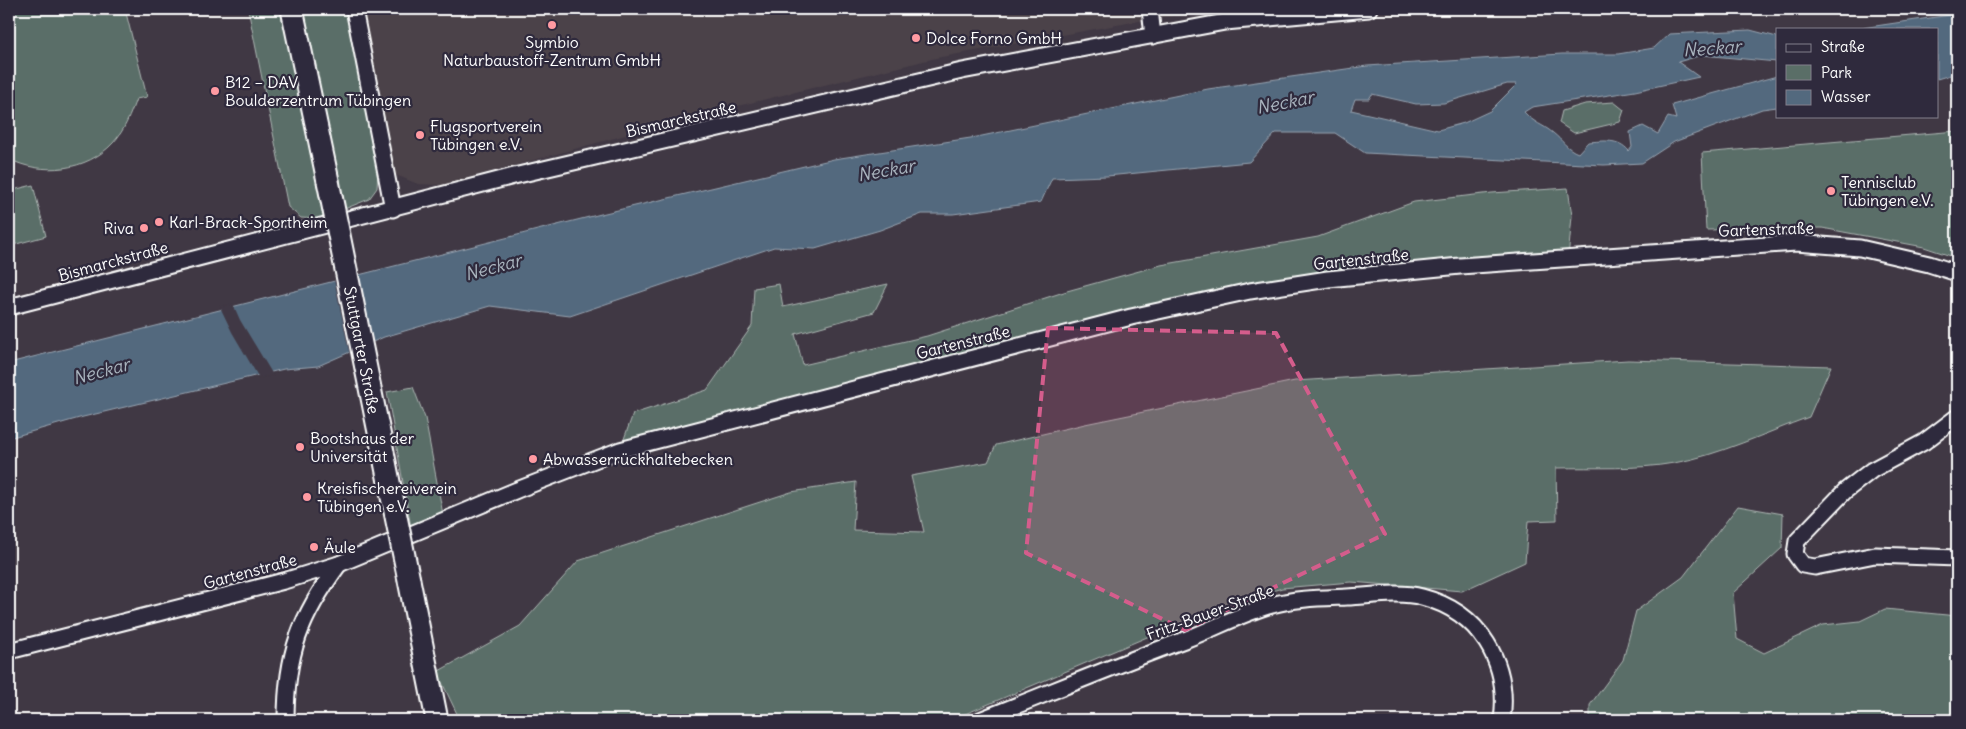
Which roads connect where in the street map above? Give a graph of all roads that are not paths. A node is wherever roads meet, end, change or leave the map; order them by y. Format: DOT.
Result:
graph roads {
  1 [pos="292,9"];
  2 [pos="354,9"];
  3 [pos="1150,9"];
  4 [pos="1369,9"];
  5 [pos="1153,36"];
  6 [pos="393,209"];
  7 [pos="1957,273"];
  8 [pos="9,307"];
  9 [pos="1957,417"];
  10 [pos="1957,558"];
  11 [pos="339,564"];
  12 [pos="9,651"];
  13 [pos="286,720"];
  14 [pos="437,720"];
  15 [pos="980,720"];
  16 [pos="1502,720"];
  1 -- 14 [label="main road, Stuttgarter Straße, bridge"];
  2 -- 6 [label="street"];
  3 -- 5 [label="street"];
  4 -- 5 [label="street, Bismarckstraße"];
  5 -- 6 [label="street, Bismarckstraße"];
  6 -- 8 [label="street, Bismarckstraße"];
  7 -- 11 [label="street, Gartenstraße"];
  9 -- 10 [label="street"];
  11 -- 12 [label="street, Gartenstraße"];
  11 -- 13 [label="street"];
  15 -- 16 [label="street, Fritz-Bauer-Straße"];
}
